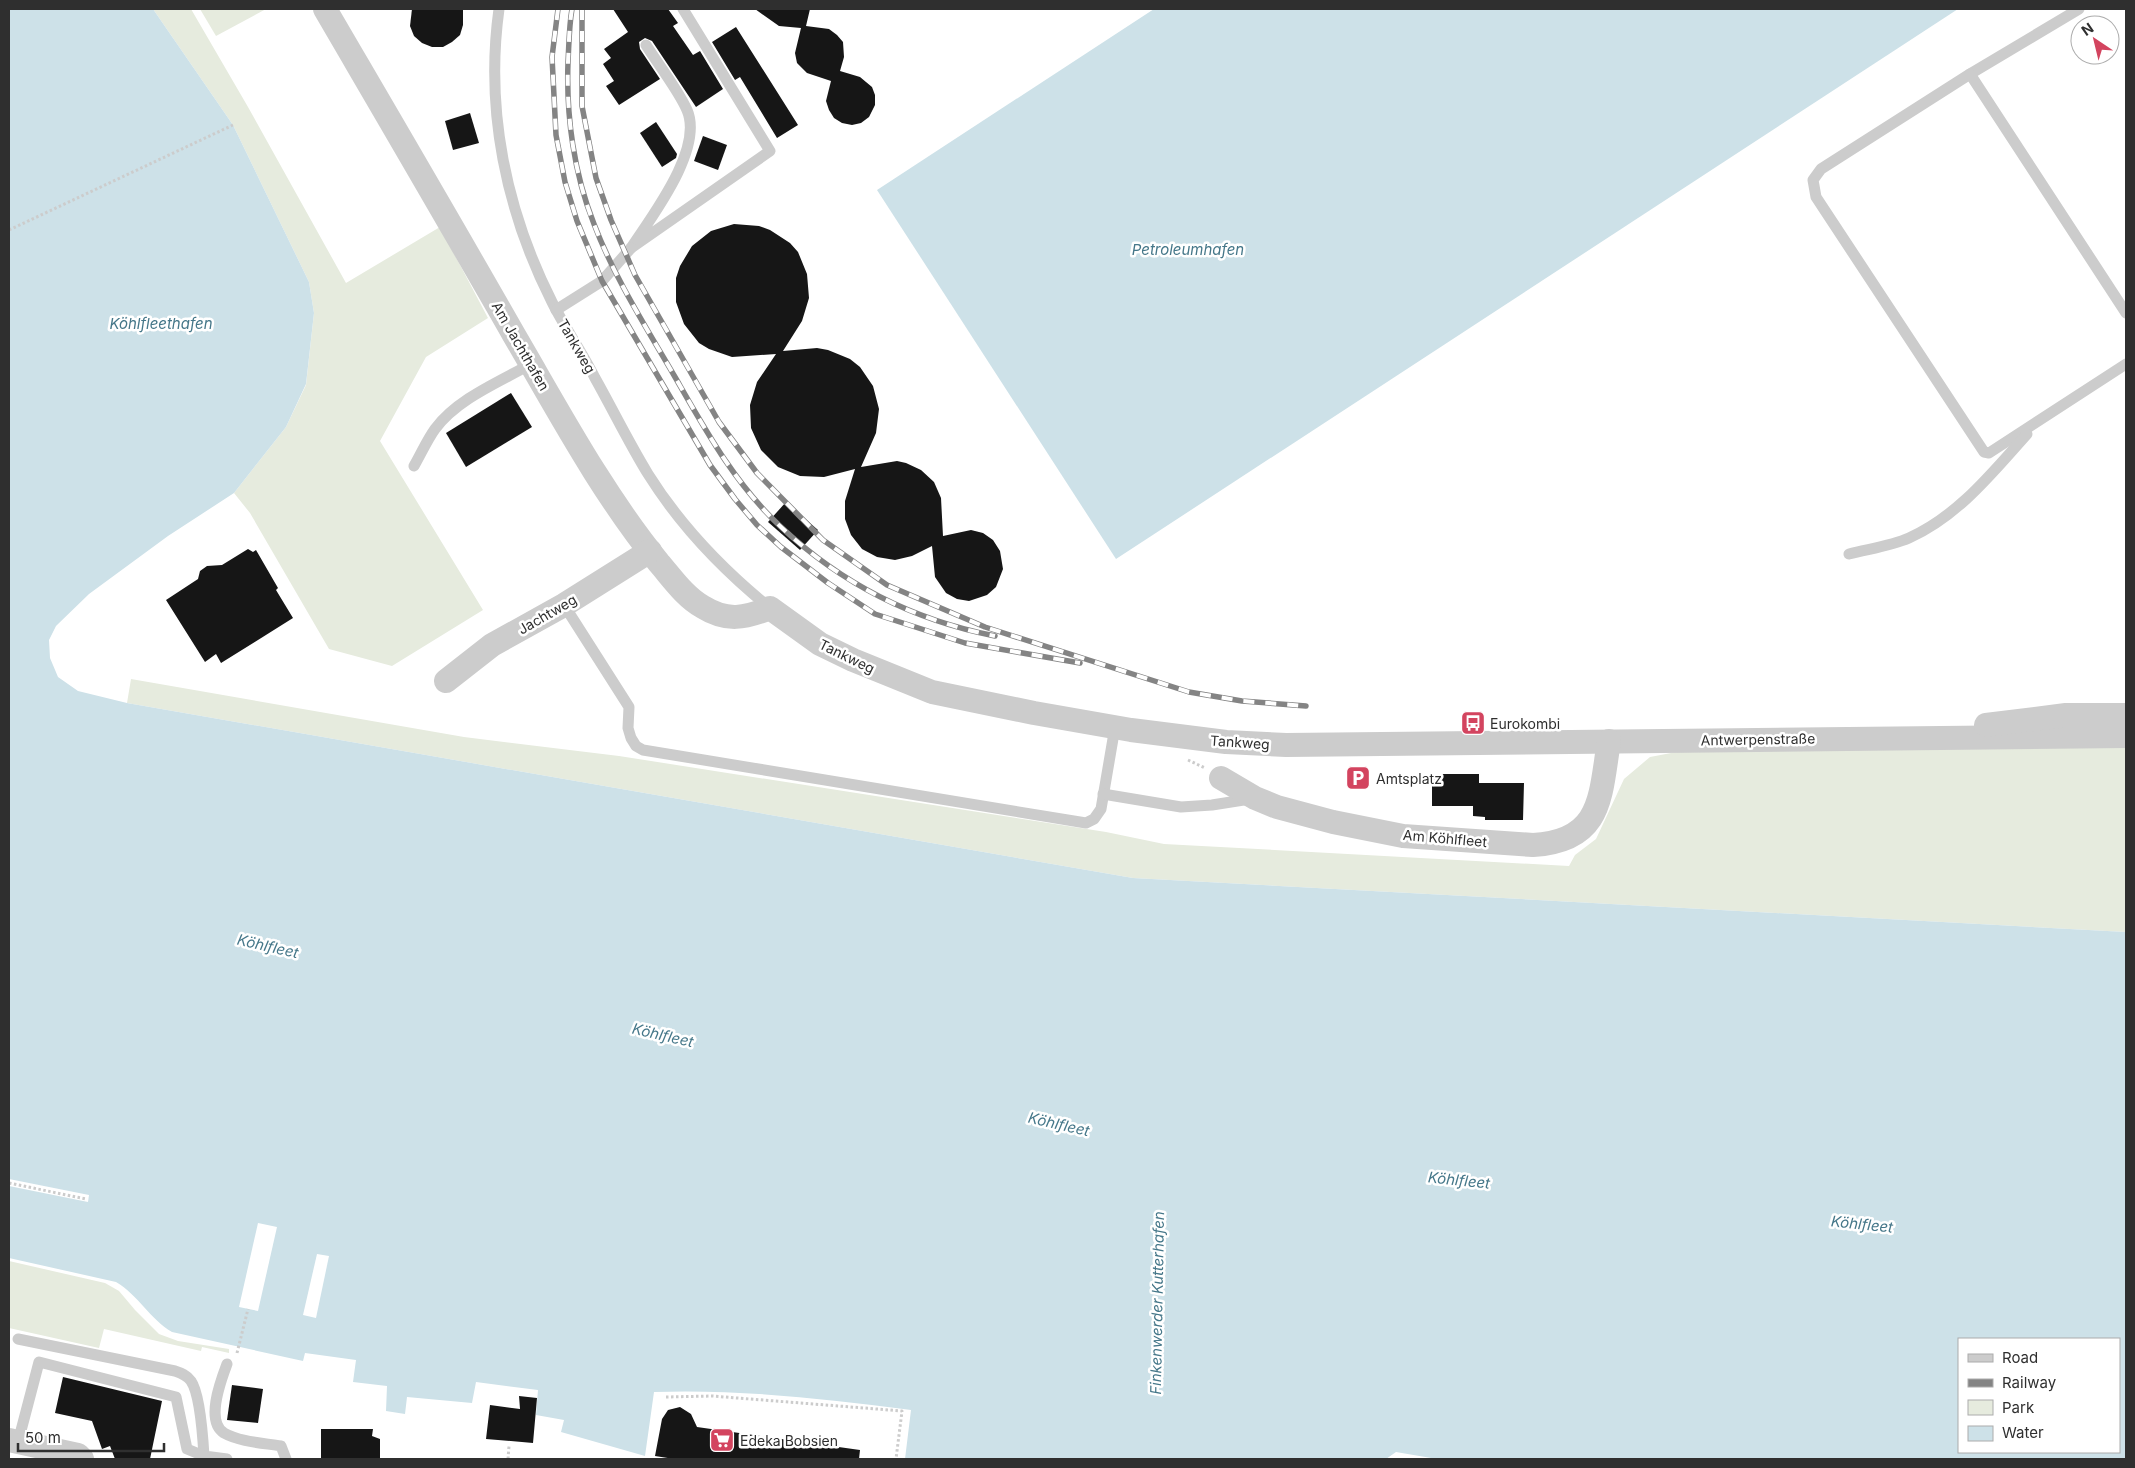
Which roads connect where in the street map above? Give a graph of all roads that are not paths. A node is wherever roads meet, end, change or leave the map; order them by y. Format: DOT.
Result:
graph roads {
  1 [pos="325,9"];
  2 [pos="499,9"];
  3 [pos="683,9"];
  4 [pos="2080,9"];
  5 [pos="646,45"];
  6 [pos="1970,74"];
  7 [pos="631,248"];
  8 [pos="556,310"];
  9 [pos="2126,313"];
  10 [pos="531,364"];
  11 [pos="2126,364"];
  12 [pos="2036,424"];
  13 [pos="414,466"];
  14 [pos="650,551"];
  15 [pos="1849,554"];
  16 [pos="564,605"];
  17 [pos="770,608"];
  18 [pos="446,681"];
  19 [pos="2126,715"];
  20 [pos="1115,727"];
  21 [pos="2126,736"];
  22 [pos="1908,737"];
  23 [pos="1609,741"];
  24 [pos="1221,778"];
  25 [pos="1103,794"];
  26 [pos="1255,798"];
  27 [pos="18,1339"];
  28 [pos="226,1364"];
  29 [pos="13,1441"];
  30 [pos="203,1458"];
  31 [pos="82,1459"];
  32 [pos="227,1459"];
  33 [pos="286,1459"];
  1 -- 10 [label="street, Am Jachthafen"];
  2 -- 8 [label="lane, Tankweg"];
  3 -- 7 [label="lane"];
  4 -- 6 [label="lane"];
  5 -- 7 [label="lane"];
  6 -- 9 [label="lane"];
  6 -- 12 [label="lane"];
  7 -- 8 [label="lane"];
  8 -- 17 [label="lane, Tankweg"];
  10 -- 13 [label="lane"];
  10 -- 14 [label="street, Am Jachthafen"];
  11 -- 12 [label="lane"];
  12 -- 15 [label="lane"];
  14 -- 16 [label="street, Jachtweg"];
  14 -- 17 [label="street, Am Jachthafen"];
  16 -- 18 [label="street, Jachtweg"];
  16 -- 25 [label="lane"];
  17 -- 20 [label="street, Tankweg"];
  19 -- 22 [label="street, Antwerpenstraße"];
  20 -- 23 [label="street, Tankweg"];
  20 -- 25 [label="lane"];
  21 -- 22 [label="street, Antwerpenstraße"];
  22 -- 23 [label="street, Antwerpenstraße"];
  23 -- 26 [label="street, Am Köhlfleet"];
  24 -- 26 [label="street, Am Köhlfleet"];
  25 -- 26 [label="lane"];
  27 -- 30 [label="lane"];
  28 -- 33 [label="lane"];
  29 -- 30 [label="lane"];
  29 -- 31 [label="street"];
  30 -- 32 [label="lane"];
}
